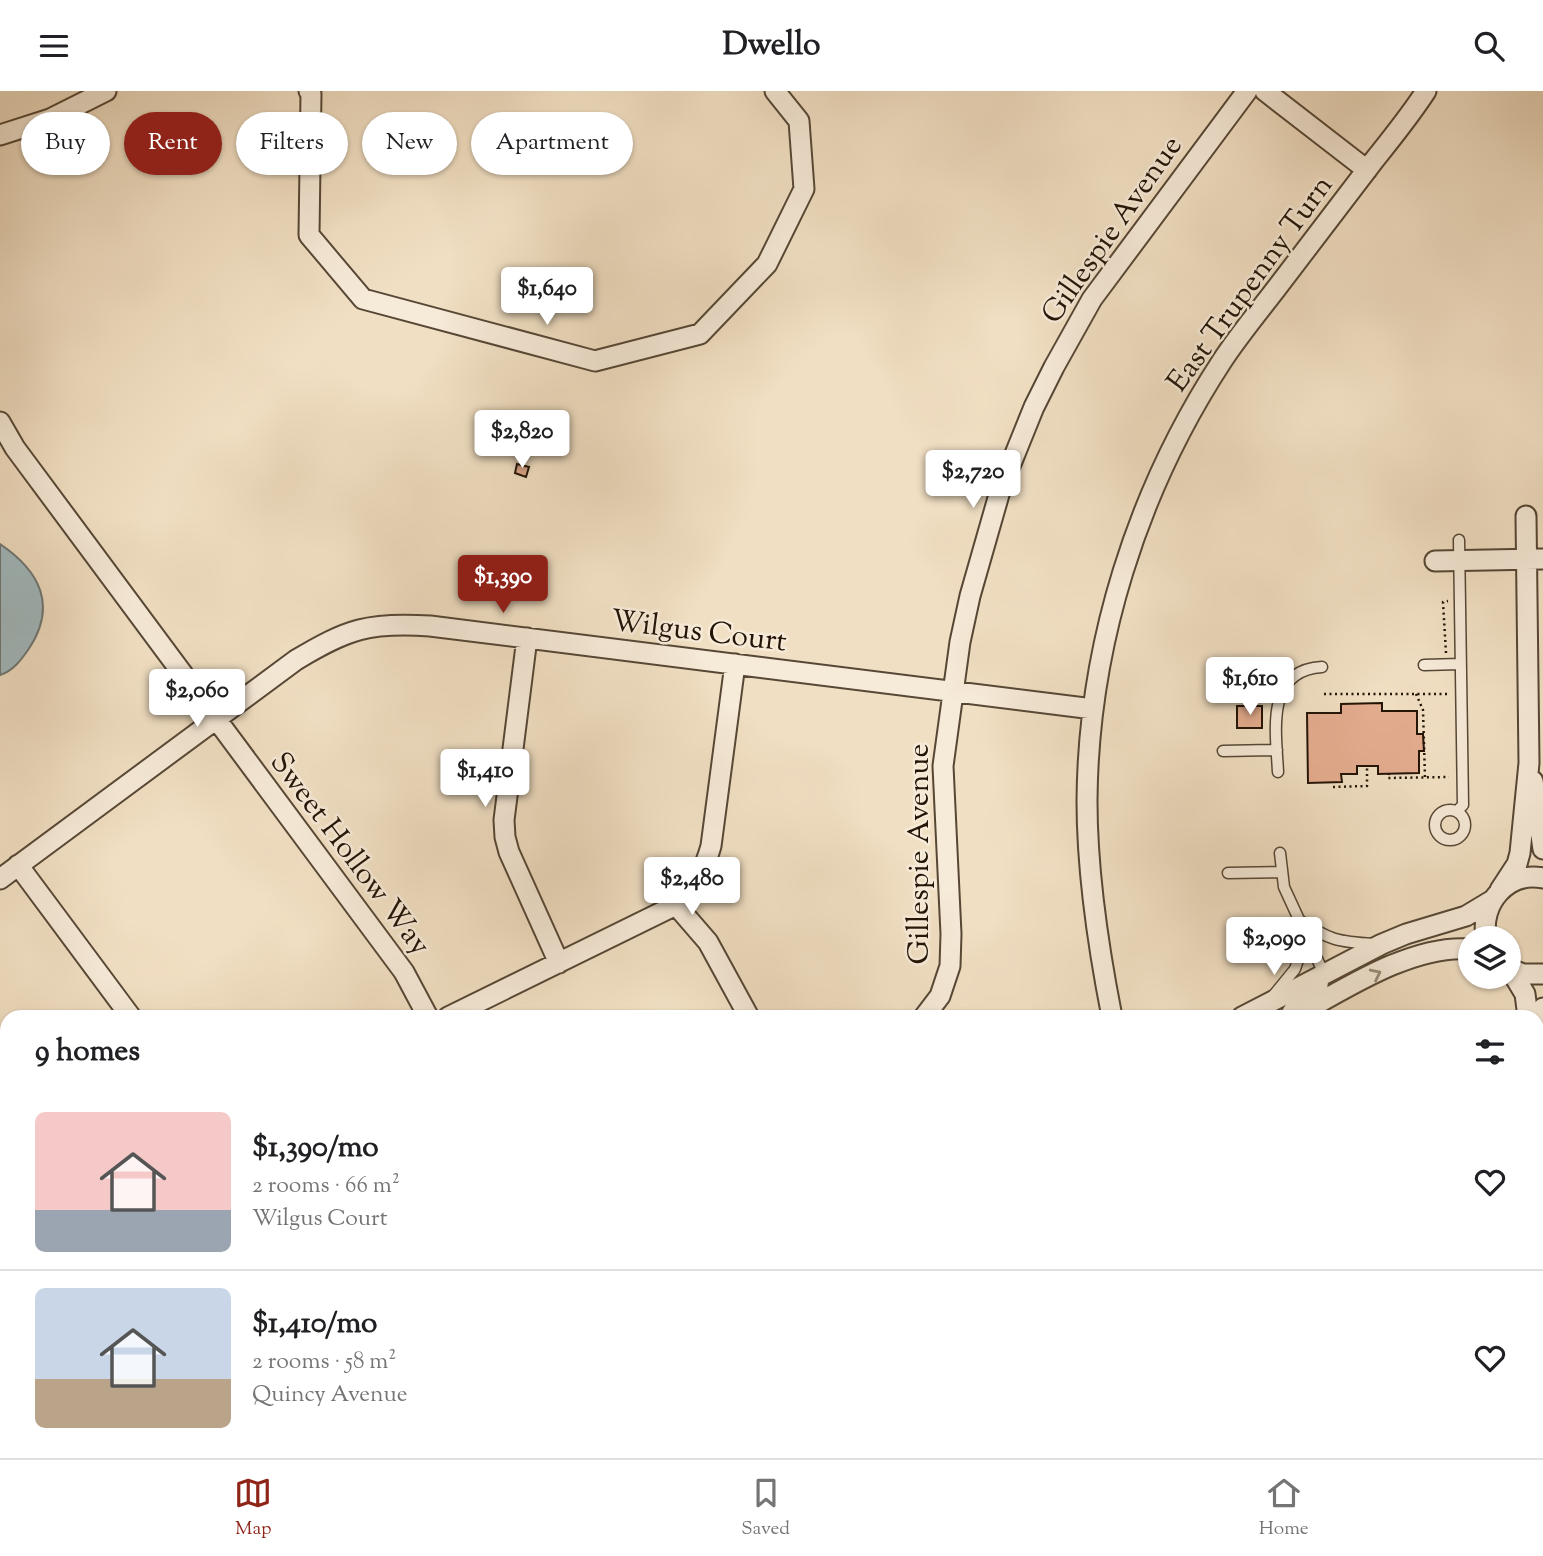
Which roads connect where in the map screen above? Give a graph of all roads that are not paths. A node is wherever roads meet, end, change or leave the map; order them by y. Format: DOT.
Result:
graph roads {
  1 [pos="106,91"];
  2 [pos="309,91"];
  3 [pos="775,91"];
  4 [pos="1247,91"];
  5 [pos="1265,91"];
  6 [pos="1426,91"];
  7 [pos="0,135"];
  8 [pos="1367,170"];
  9 [pos="0,422"];
  10 [pos="1526,516"];
  11 [pos="1459,540"];
  12 [pos="1535,559"];
  13 [pos="1435,561"];
  14 [pos="1459,561"];
  15 [pos="527,638"];
  16 [pos="735,664"];
  17 [pos="1460,664"];
  18 [pos="1424,665"];
  19 [pos="1322,667"];
  20 [pos="953,691"];
  21 [pos="1093,709"];
  22 [pos="214,718"];
  23 [pos="1277,750"];
  24 [pos="1223,751"];
  25 [pos="1529,763"];
  26 [pos="1278,772"];
  27 [pos="1457,811"];
  28 [pos="1543,849"];
  29 [pos="1280,853"];
  30 [pos="19,865"];
  31 [pos="1281,872"];
  32 [pos="1228,873"];
  33 [pos="1543,878"];
  34 [pos="0,879"];
  35 [pos="1496,895"];
  36 [pos="676,905"];
  37 [pos="1299,920"];
  38 [pos="1485,926"];
  39 [pos="1382,944"];
  40 [pos="1458,949"];
  41 [pos="559,963"];
  42 [pos="1521,973"];
  43 [pos="1324,974"];
  44 [pos="1543,974"];
  45 [pos="1521,988"];
  46 [pos="1268,1003"];
  47 [pos="126,1010"];
  48 [pos="424,1010"];
  49 [pos="462,1010"];
  50 [pos="744,1010"];
  51 [pos="929,1010"];
  52 [pos="1111,1010"];
  53 [pos="1255,1010"];
  54 [pos="1288,1010"];
  55 [pos="1307,1010"];
  56 [pos="1527,1010"];
  1 -- 7 [label="street"];
  2 -- 3 [label="street"];
  4 -- 20 [label="street, Gillespie Avenue"];
  5 -- 8 [label="street"];
  6 -- 8 [label="street, East Trupenny Turn"];
  8 -- 21 [label="street, East Trupenny Turn"];
  9 -- 22 [label="street, Sweet Hollow Way"];
  10 -- 12 [label="street"];
  11 -- 14 [label="lane"];
  12 -- 14 [label="street"];
  12 -- 25 [label="street"];
  13 -- 14 [label="street"];
  14 -- 17 [label="lane"];
  15 -- 16 [label="street, Wilgus Court"];
  15 -- 22 [label="street, Wilgus Court"];
  15 -- 41 [label="street"];
  16 -- 20 [label="street, Wilgus Court"];
  16 -- 36 [label="street"];
  17 -- 18 [label="lane"];
  17 -- 27 [label="lane"];
  19 -- 23 [label="lane"];
  20 -- 21 [label="street, Wilgus Court"];
  20 -- 51 [label="street, Gillespie Avenue"];
  21 -- 52 [label="street, East Trupenny Turn"];
  22 -- 30 [label="street, Wilgus Court"];
  22 -- 48 [label="street, Sweet Hollow Way"];
  23 -- 24 [label="lane"];
  23 -- 26 [label="lane"];
  25 -- 28 [label="street"];
  25 -- 35 [label="street"];
  29 -- 31 [label="lane"];
  30 -- 34 [label="street, Wilgus Court"];
  30 -- 47 [label="street"];
  31 -- 32 [label="lane"];
  31 -- 37 [label="lane"];
  33 -- 35 [label="street"];
  35 -- 38 [label="street"];
  35 -- 39 [label="street"];
  36 -- 41 [label="street"];
  36 -- 50 [label="street"];
  37 -- 39 [label="lane"];
  37 -- 43 [label="lane"];
  37 -- 46 [label="lane"];
  39 -- 43 [label="street"];
  55 -- 40 [label="street, one-way"];
  41 -- 49 [label="street"];
  42 -- 44 [label="street"];
  43 -- 46 [label="street"];
  43 -- 54 [label="lane"];
  45 -- 56 [label="street"];
  46 -- 53 [label="street"];
}
